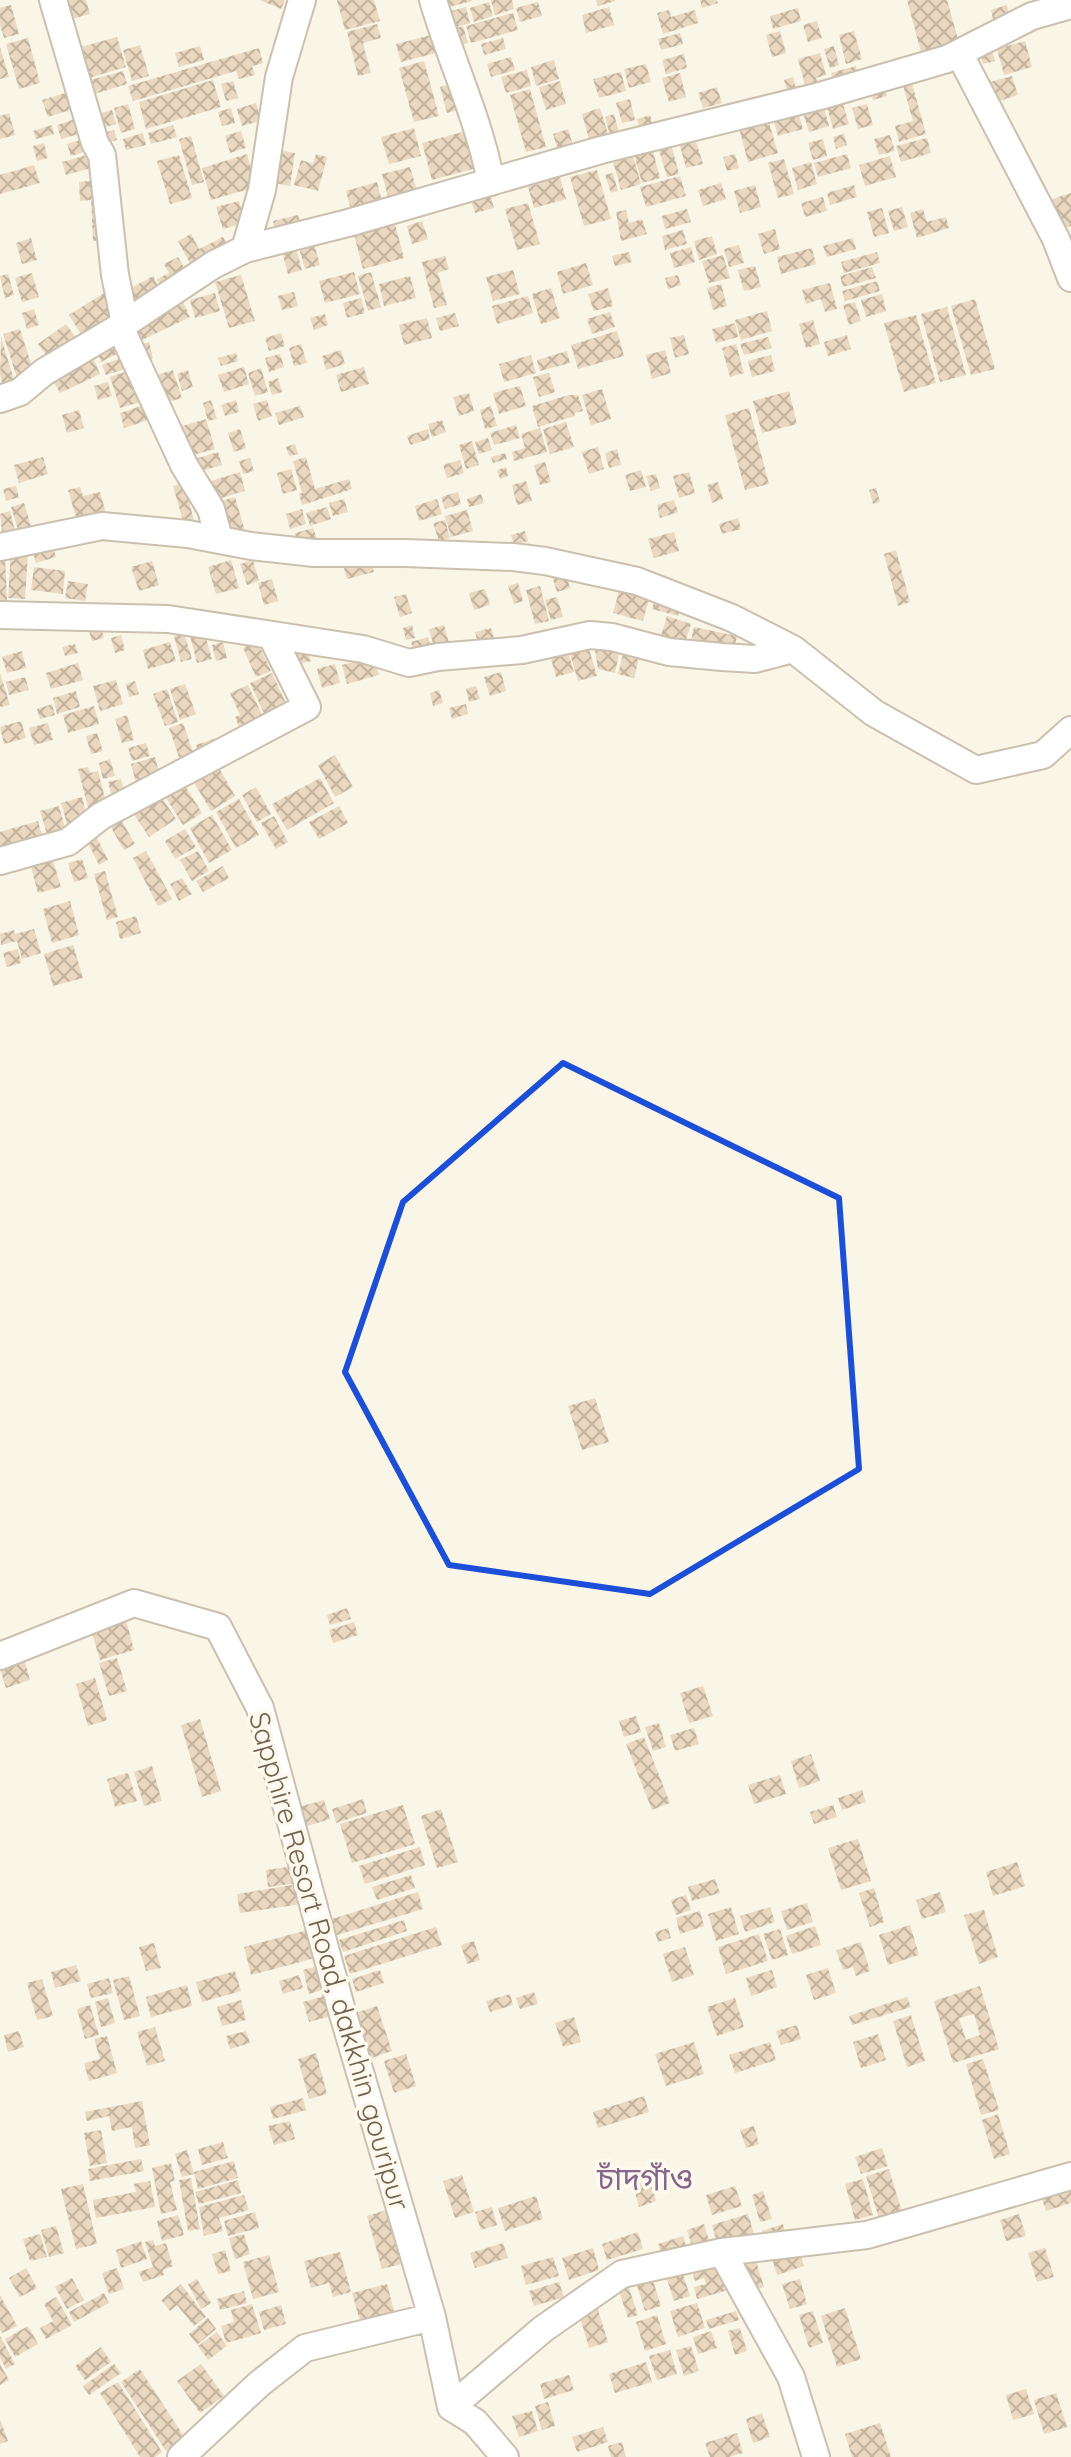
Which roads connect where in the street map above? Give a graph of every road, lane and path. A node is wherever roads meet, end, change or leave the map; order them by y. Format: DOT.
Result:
graph roads {
  1 [pos="53,0"];
  2 [pos="302,0"];
  3 [pos="433,0"];
  4 [pos="1071,5"];
  5 [pos="959,53"];
  6 [pos="491,182"];
  7 [pos="245,249"];
  8 [pos="1071,278"];
  9 [pos="122,325"];
  10 [pos="0,399"];
  11 [pos="219,539"];
  12 [pos="0,547"];
  13 [pos="0,615"];
  14 [pos="271,635"];
  15 [pos="793,649"];
  16 [pos="1071,730"];
  17 [pos="0,861"];
  18 [pos="0,1656"];
  19 [pos="1071,2176"];
  20 [pos="722,2252"];
  21 [pos="432,2317"];
  22 [pos="451,2407"];
  23 [pos="181,2457"];
  24 [pos="505,2457"];
  25 [pos="816,2457"];
  1 -- 9 [label="street"];
  2 -- 7 [label="street"];
  3 -- 6 [label="street"];
  4 -- 5 [label="street"];
  5 -- 6 [label="street"];
  5 -- 8 [label="street"];
  6 -- 7 [label="street"];
  7 -- 9 [label="street"];
  9 -- 10 [label="street"];
  9 -- 11 [label="street"];
  11 -- 12 [label="street"];
  11 -- 15 [label="street"];
  13 -- 14 [label="street"];
  14 -- 15 [label="street"];
  14 -- 17 [label="street"];
  15 -- 16 [label="street"];
  18 -- 21 [label="street, Sapphire Resort Road, dakkhin gouripur"];
  19 -- 20 [label="street"];
  20 -- 22 [label="street"];
  20 -- 25 [label="street"];
  21 -- 22 [label="street, Sapphire Resort Road, dakkhin gouripur"];
  21 -- 23 [label="street"];
  22 -- 24 [label="street"];
}
